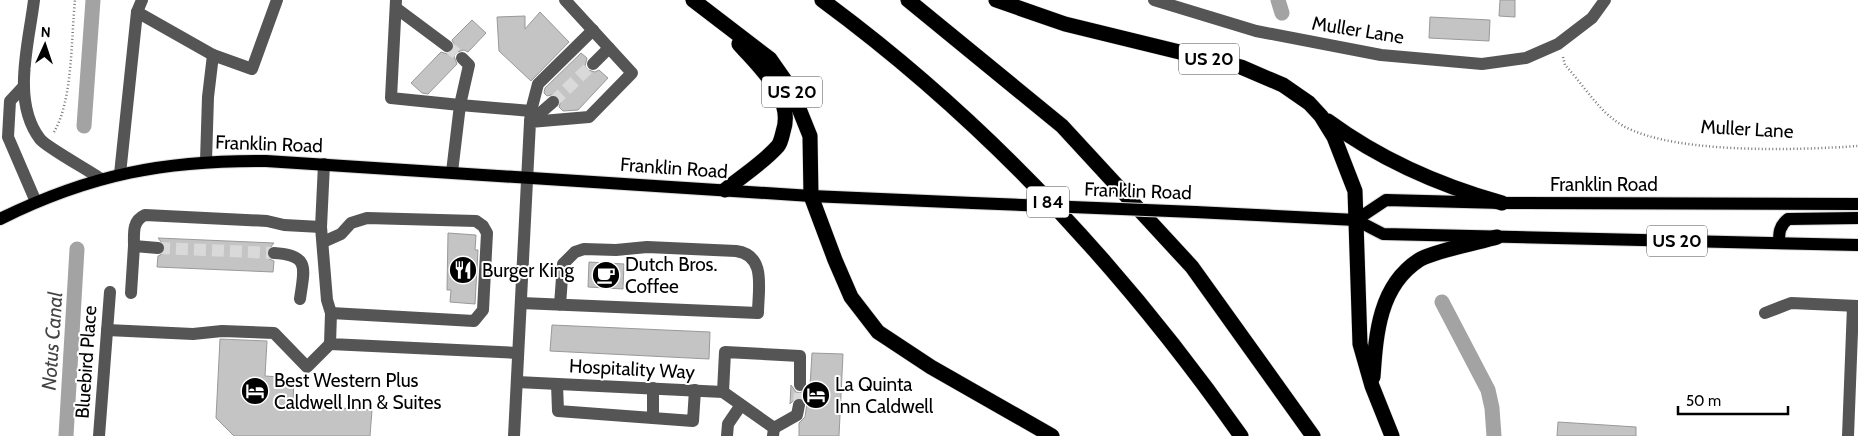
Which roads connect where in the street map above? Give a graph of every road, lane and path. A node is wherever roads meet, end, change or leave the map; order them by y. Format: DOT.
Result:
graph roads {
  1 [pos="34,0"];
  2 [pos="75,0"];
  3 [pos="277,0"];
  4 [pos="565,0"];
  5 [pos="692,0"];
  6 [pos="822,0"];
  7 [pos="908,0"];
  8 [pos="996,0"];
  9 [pos="1154,0"];
  10 [pos="1604,0"];
  11 [pos="396,4"];
  12 [pos="139,6"];
  13 [pos="716,19"];
  14 [pos="593,30"];
  15 [pos="1558,44"];
  16 [pos="447,46"];
  17 [pos="609,48"];
  18 [pos="213,54"];
  19 [pos="462,58"];
  20 [pos="593,64"];
  21 [pos="24,86"];
  22 [pos="553,102"];
  23 [pos="460,105"];
  24 [pos="530,116"];
  25 [pos="1321,116"];
  26 [pos="54,132"];
  27 [pos="1858,146"];
  28 [pos="206,161"];
  29 [pos="324,164"];
  30 [pos="452,172"];
  31 [pos="120,174"];
  32 [pos="527,177"];
  33 [pos="102,179"];
  34 [pos="725,190"];
  35 [pos="811,196"];
  36 [pos="36,202"];
  37 [pos="1502,203"];
  38 [pos="1858,204"];
  39 [pos="1858,218"];
  40 [pos="0,220"];
  41 [pos="1356,220"];
  42 [pos="321,227"];
  43 [pos="1497,237"];
  44 [pos="323,242"];
  45 [pos="1779,243"];
  46 [pos="1858,244"];
  47 [pos="134,246"];
  48 [pos="158,248"];
  49 [pos="274,253"];
  50 [pos="110,292"];
  51 [pos="132,293"];
  52 [pos="300,299"];
  53 [pos="521,303"];
  54 [pos="560,304"];
  55 [pos="1856,306"];
  56 [pos="332,313"];
  57 [pos="1765,313"];
  58 [pos="107,330"];
  59 [pos="330,344"];
  60 [pos="518,353"];
  61 [pos="517,382"];
  62 [pos="557,384"];
  63 [pos="800,385"];
  64 [pos="1372,386"];
  65 [pos="652,388"];
  66 [pos="695,390"];
  67 [pos="723,392"];
  68 [pos="741,405"];
  69 [pos="799,405"];
  70 [pos="652,418"];
  71 [pos="774,432"];
  72 [pos="99,436"];
  73 [pos="514,436"];
  74 [pos="727,436"];
  75 [pos="1052,436"];
  76 [pos="1241,436"];
  77 [pos="1313,436"];
  78 [pos="1392,436"];
  79 [pos="1848,436"];
  1 -- 21 [label="street"];
  2 -- 26 [label="path"];
  3 -- 18 [label="street"];
  4 -- 14 [label="street"];
  5 -- 13 [label="highway, US 20"];
  6 -- 76 [label="highway, I 84"];
  7 -- 77 [label="highway"];
  8 -- 25 [label="highway, US 20"];
  9 -- 15 [label="street, Muller Lane"];
  10 -- 15 [label="street, Muller Lane"];
  11 -- 16 [label="street"];
  11 -- 23 [label="street"];
  12 -- 18 [label="street"];
  12 -- 31 [label="street"];
  13 -- 34 [label="highway"];
  13 -- 35 [label="highway, US 20"];
  14 -- 17 [label="street"];
  14 -- 24 [label="street"];
  15 -- 27 [label="path, Muller Lane"];
  17 -- 20 [label="street"];
  17 -- 24 [label="street"];
  18 -- 28 [label="street"];
  19 -- 23 [label="street"];
  21 -- 33 [label="street"];
  21 -- 36 [label="street"];
  22 -- 24 [label="street"];
  23 -- 24 [label="street"];
  23 -- 30 [label="street"];
  24 -- 32 [label="street"];
  25 -- 37 [label="highway, US 20"];
  25 -- 41 [label="highway, US 20"];
  28 -- 29 [label="main road, Franklin Road"];
  28 -- 31 [label="main road, Franklin Road"];
  29 -- 30 [label="main road, Franklin Road"];
  29 -- 42 [label="street"];
  30 -- 32 [label="main road, Franklin Road"];
  31 -- 33 [label="main road, Franklin Road"];
  32 -- 34 [label="main road, Franklin Road"];
  32 -- 53 [label="street"];
  33 -- 36 [label="main road, Franklin Road"];
  34 -- 35 [label="main road, Franklin Road"];
  35 -- 41 [label="main road, Franklin Road / US 20, bridge"];
  35 -- 75 [label="highway"];
  36 -- 40 [label="main road, Franklin Road"];
  37 -- 38 [label="main road, Franklin Road / US 20"];
  37 -- 41 [label="main road, Franklin Road / US 20"];
  39 -- 45 [label="main road"];
  41 -- 43 [label="main road, Franklin Road / US 20"];
  41 -- 64 [label="highway"];
  42 -- 44 [label="street"];
  42 -- 47 [label="street"];
  43 -- 45 [label="main road, Franklin Road / US 20"];
  43 -- 64 [label="highway"];
  44 -- 56 [label="street"];
  44 -- 56 [label="street"];
  45 -- 46 [label="main road, Franklin Road / US 20"];
  47 -- 48 [label="street"];
  47 -- 51 [label="street"];
  49 -- 52 [label="street"];
  50 -- 58 [label="street, Bluebird Place"];
  53 -- 54 [label="street"];
  53 -- 60 [label="street"];
  54 -- 54 [label="street"];
  55 -- 57 [label="street"];
  55 -- 79 [label="street"];
  56 -- 59 [label="street"];
  58 -- 59 [label="street"];
  58 -- 72 [label="street, Bluebird Place"];
  59 -- 60 [label="street"];
  60 -- 61 [label="street"];
  61 -- 62 [label="street, Hospitality Way"];
  61 -- 73 [label="street"];
  62 -- 65 [label="street, Hospitality Way"];
  62 -- 70 [label="street"];
  63 -- 67 [label="street"];
  64 -- 78 [label="highway"];
  65 -- 66 [label="street, Hospitality Way"];
  65 -- 70 [label="street"];
  66 -- 67 [label="street, Hospitality Way"];
  66 -- 70 [label="street"];
  67 -- 68 [label="street"];
  68 -- 71 [label="street"];
  68 -- 74 [label="street"];
  69 -- 71 [label="street"];
}
